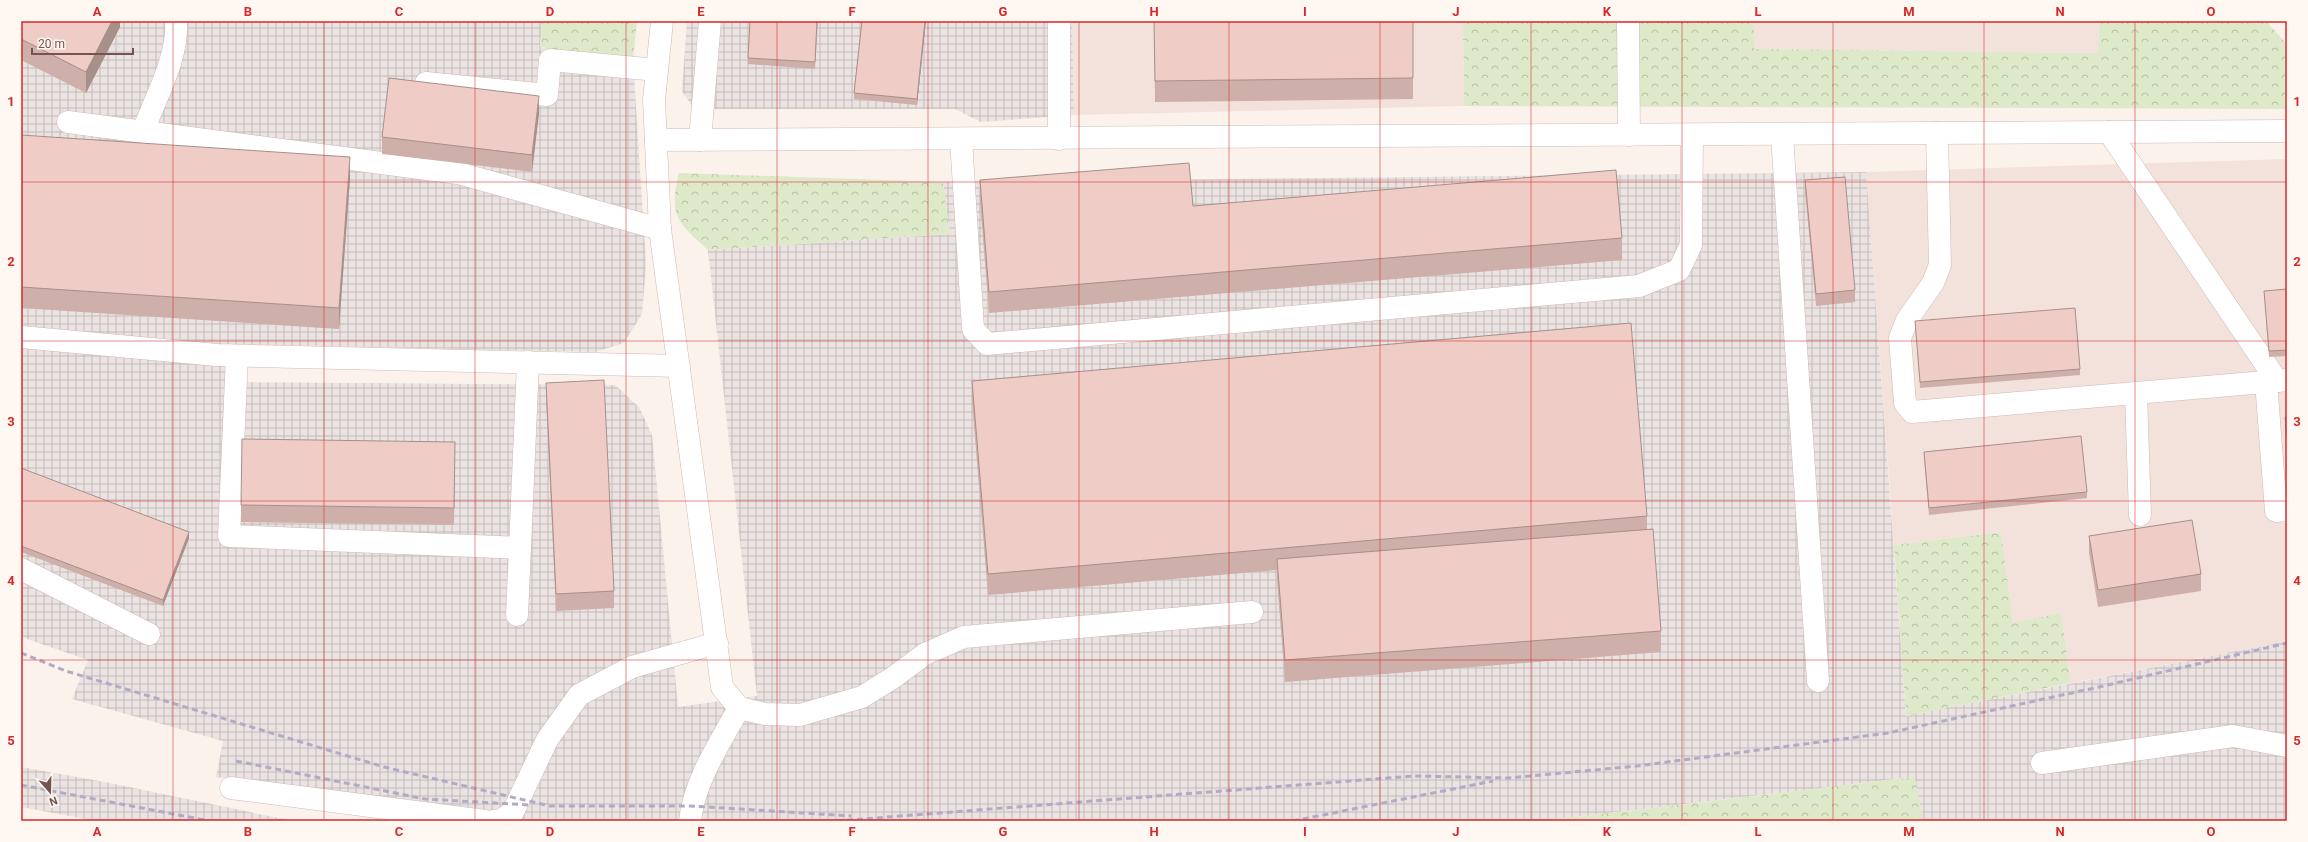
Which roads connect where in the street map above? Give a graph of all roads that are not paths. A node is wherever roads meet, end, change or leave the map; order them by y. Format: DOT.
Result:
graph roads {
  1 [pos="176,21"];
  2 [pos="662,21"];
  3 [pos="710,21"];
  4 [pos="1059,21"];
  5 [pos="1628,21"];
  6 [pos="657,70"];
  7 [pos="408,81"];
  8 [pos="68,122"];
  9 [pos="143,131"];
  10 [pos="2287,131"];
  11 [pos="2109,132"];
  12 [pos="1937,133"];
  13 [pos="1782,134"];
  14 [pos="1692,135"];
  15 [pos="1629,136"];
  16 [pos="1059,138"];
  17 [pos="961,139"];
  18 [pos="656,140"];
  19 [pos="700,140"];
  20 [pos="660,229"];
  21 [pos="21,337"];
  22 [pos="237,356"];
  23 [pos="528,362"];
  24 [pos="679,366"];
  25 [pos="2277,381"];
  26 [pos="2136,394"];
  27 [pos="2287,510"];
  28 [pos="2140,515"];
  29 [pos="520,548"];
  30 [pos="21,569"];
  31 [pos="1252,612"];
  32 [pos="517,615"];
  33 [pos="149,634"];
  34 [pos="716,643"];
  35 [pos="1818,681"];
  36 [pos="740,708"];
  37 [pos="2287,746"];
  38 [pos="2042,764"];
  39 [pos="232,788"];
  40 [pos="427,818"];
  41 [pos="485,821"];
  42 [pos="494,821"];
  43 [pos="690,821"];
  1 -- 9 [label="street"];
  2 -- 6 [label="street"];
  3 -- 19 [label="street"];
  4 -- 16 [label="street"];
  5 -- 15 [label="street"];
  6 -- 7 [label="street"];
  6 -- 18 [label="street"];
  8 -- 9 [label="street"];
  9 -- 20 [label="street"];
  10 -- 11 [label="street"];
  11 -- 12 [label="street"];
  11 -- 25 [label="street"];
  12 -- 13 [label="street"];
  12 -- 26 [label="street"];
  13 -- 14 [label="street"];
  13 -- 35 [label="street"];
  14 -- 15 [label="street"];
  14 -- 17 [label="street"];
  15 -- 16 [label="street"];
  16 -- 17 [label="street"];
  17 -- 19 [label="street"];
  18 -- 19 [label="street"];
  18 -- 20 [label="street"];
  20 -- 24 [label="street"];
  21 -- 22 [label="street"];
  22 -- 23 [label="street"];
  22 -- 29 [label="street"];
  23 -- 24 [label="street"];
  23 -- 29 [label="street"];
  24 -- 34 [label="street"];
  25 -- 26 [label="street"];
  25 -- 27 [label="street"];
  26 -- 28 [label="street"];
  29 -- 32 [label="street"];
  30 -- 33 [label="street"];
  31 -- 36 [label="street"];
  34 -- 36 [label="street"];
  34 -- 42 [label="street"];
  36 -- 43 [label="street"];
  37 -- 38 [label="street"];
  39 -- 40 [label="street"];
  40 -- 41 [label="street"];
}
